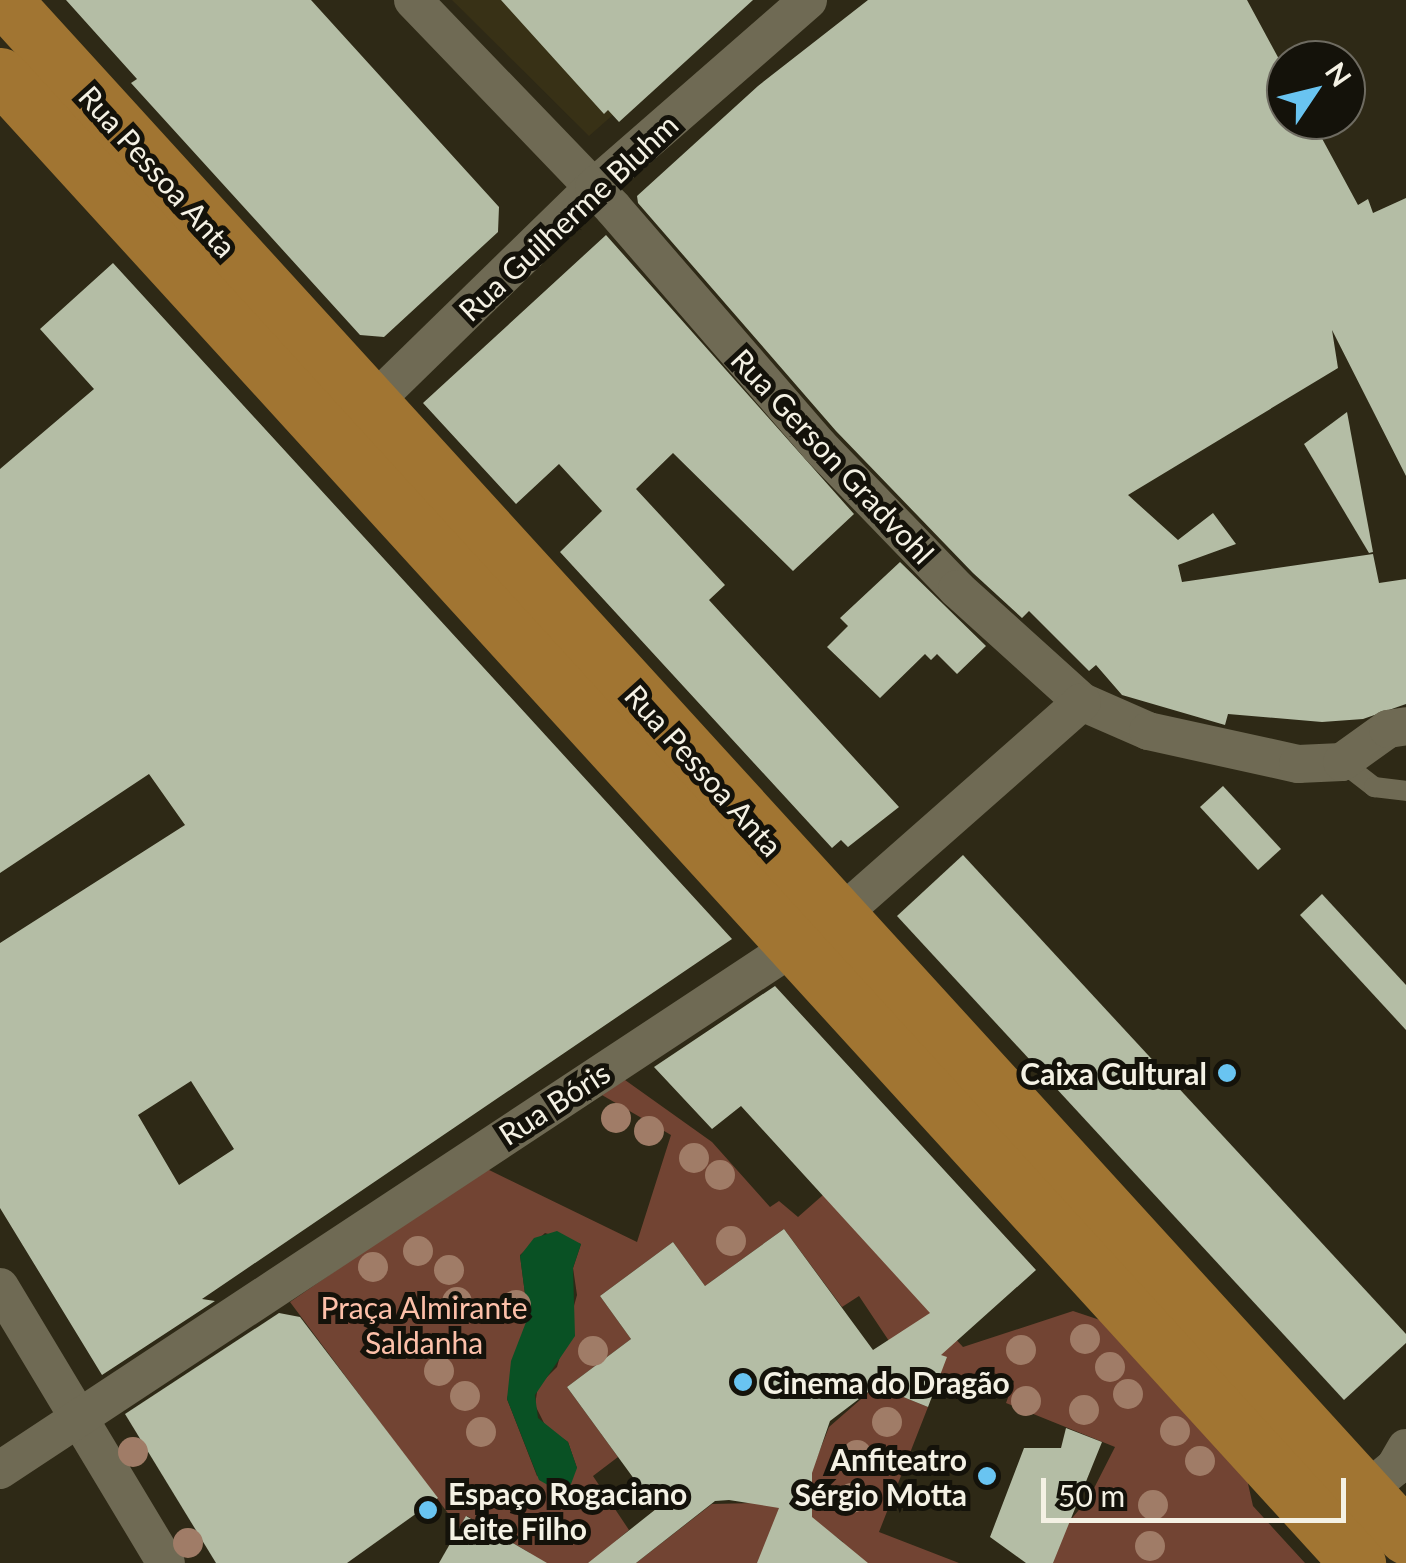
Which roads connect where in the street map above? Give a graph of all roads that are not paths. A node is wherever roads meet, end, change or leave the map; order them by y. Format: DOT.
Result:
graph roads {
  1 [pos="4,0"];
  2 [pos="413,0"];
  3 [pos="808,0"];
  4 [pos="0,75"];
  5 [pos="594,187"];
  6 [pos="352,422"];
  7 [pos="1082,702"];
  8 [pos="1406,726"];
  9 [pos="1342,762"];
  10 [pos="1406,791"];
  11 [pos="838,916"];
  12 [pos="793,946"];
  13 [pos="0,1287"];
  14 [pos="78,1420"];
  15 [pos="0,1470"];
  16 [pos="1376,1493"];
  17 [pos="1406,1537"];
  18 [pos="166,1563"];
  1 -- 6 [label="main road, Rua Pessoa Anta"];
  2 -- 5 [label="street, Rua Gerson Gradvohl"];
  3 -- 5 [label="street, Rua Guilherme Bluhm"];
  4 -- 6 [label="main road, Rua Pessoa Anta"];
  5 -- 6 [label="street, Rua Guilherme Bluhm"];
  5 -- 7 [label="street, Rua Gerson Gradvohl"];
  6 -- 11 [label="main road, Rua Pessoa Anta"];
  6 -- 12 [label="main road, Rua Pessoa Anta"];
  7 -- 9 [label="street, Rua Gerson Gradvohl"];
  7 -- 11 [label="street, Rua Bóris"];
  8 -- 9 [label="street"];
  9 -- 10 [label="lane"];
  11 -- 12 [label="street, Rua Bóris"];
  11 -- 16 [label="main road, Rua Pessoa Anta"];
  12 -- 14 [label="street, Rua Bóris"];
  12 -- 16 [label="main road, Rua Pessoa Anta"];
  13 -- 14 [label="street"];
  14 -- 15 [label="street, Rua Bóris"];
  14 -- 18 [label="street"];
  16 -- 17 [label="main road, Rua Pessoa Anta"];
}
